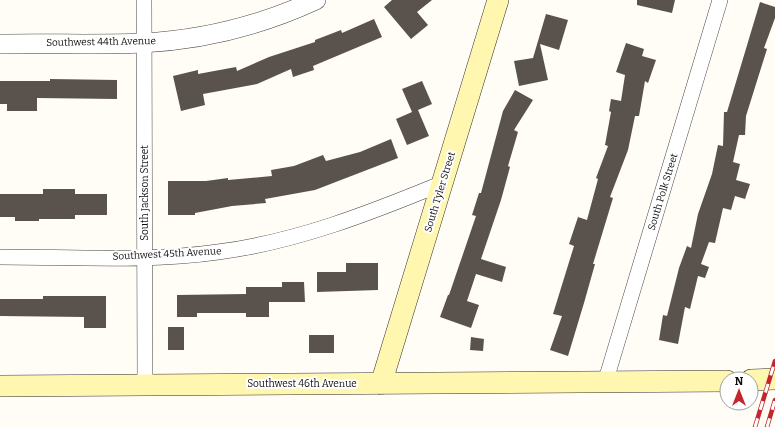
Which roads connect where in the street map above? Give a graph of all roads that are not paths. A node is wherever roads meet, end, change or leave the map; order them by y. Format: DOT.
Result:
graph roads {
  1 [pos="144,0"];
  2 [pos="316,0"];
  3 [pos="498,0"];
  4 [pos="720,0"];
  5 [pos="144,43"];
  6 [pos="0,44"];
  7 [pos="443,183"];
  8 [pos="0,257"];
  9 [pos="145,257"];
  10 [pos="775,379"];
  11 [pos="759,380"];
  12 [pos="719,381"];
  13 [pos="605,383"];
  14 [pos="381,384"];
  15 [pos="0,386"];
  16 [pos="145,386"];
  1 -- 5 [label="street, South Jackson Street"];
  2 -- 5 [label="street, Southwest 44th Avenue"];
  3 -- 7 [label="main road, South Tyler Street"];
  4 -- 13 [label="street, South Polk Street"];
  5 -- 6 [label="street, Southwest 44th Avenue"];
  5 -- 9 [label="street, South Jackson Street"];
  7 -- 9 [label="street, Southwest 45th Avenue"];
  7 -- 14 [label="main road, South Tyler Street"];
  8 -- 9 [label="street, Southwest 45th Avenue"];
  9 -- 16 [label="street, South Jackson Street"];
  10 -- 11 [label="main road"];
  12 -- 13 [label="main road, Southwest 46th Avenue"];
  13 -- 14 [label="main road, Southwest 46th Avenue"];
  14 -- 16 [label="main road, Southwest 46th Avenue"];
  15 -- 16 [label="main road, Southwest 46th Avenue"];
}
